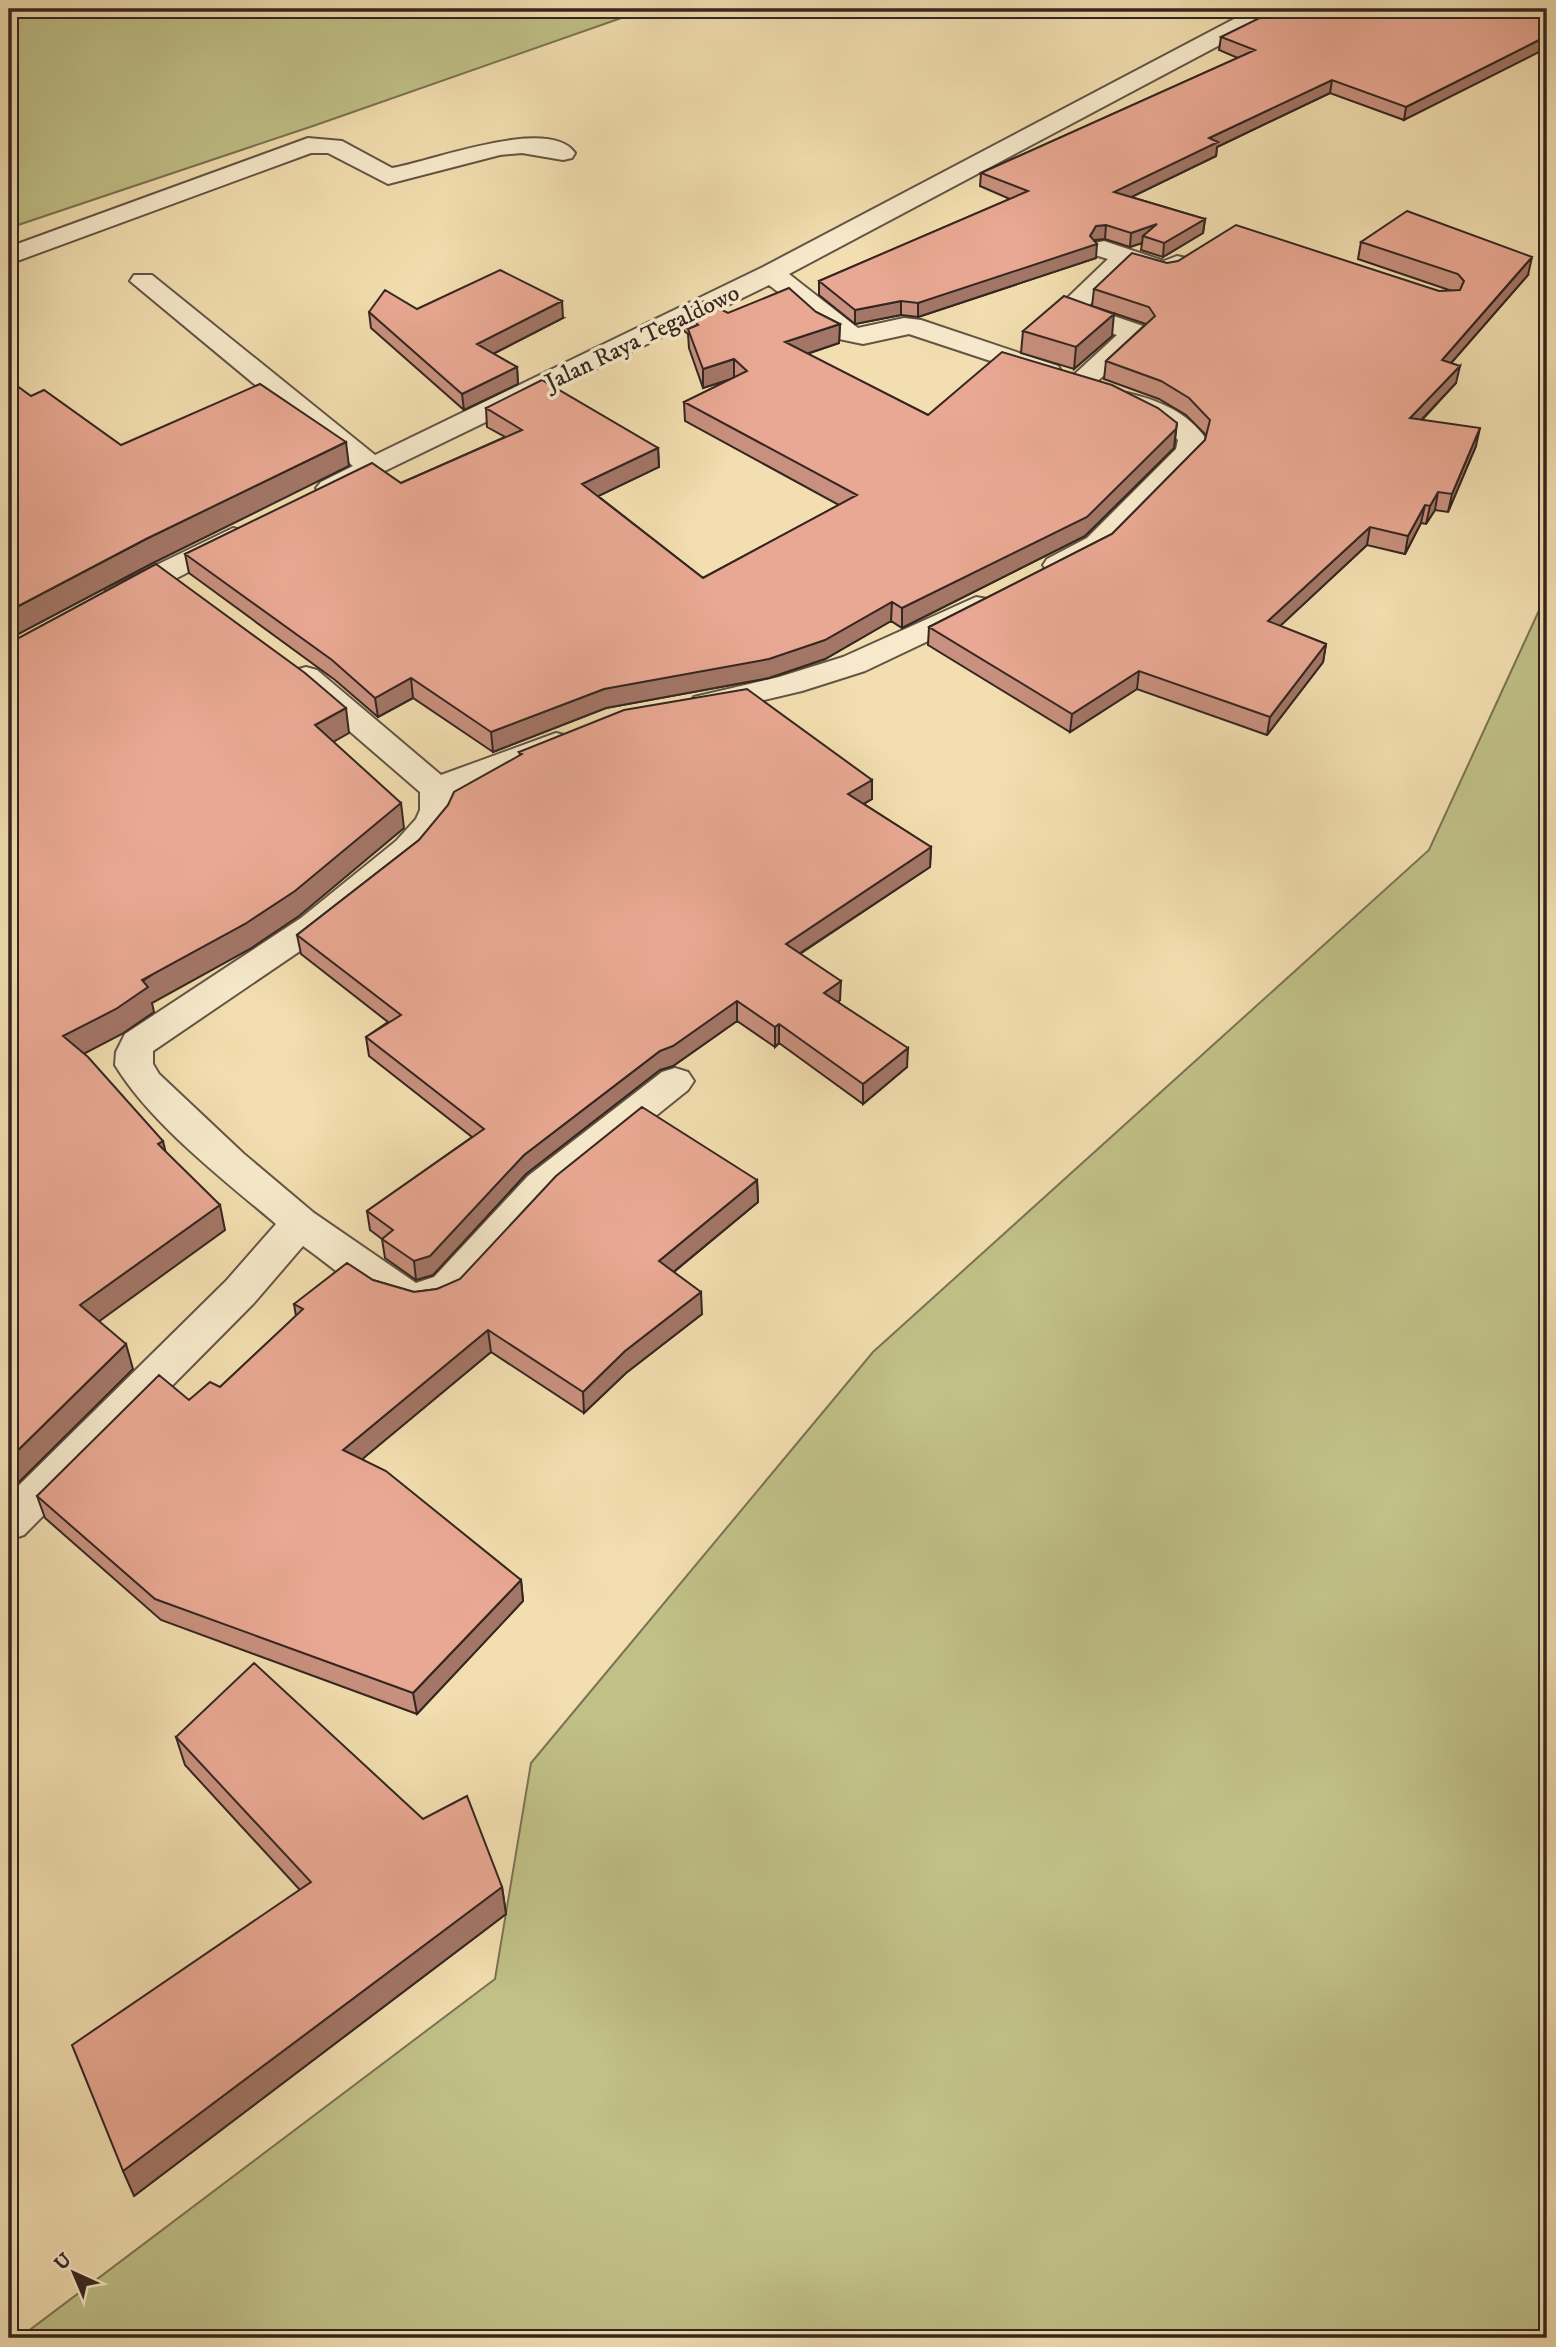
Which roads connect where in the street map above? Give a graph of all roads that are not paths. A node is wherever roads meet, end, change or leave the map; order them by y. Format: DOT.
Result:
graph roads {
  1 [pos="1270,9"];
  2 [pos="563,152"];
  3 [pos="1196,251"];
  4 [pos="9,256"];
  5 [pos="772,274"];
  6 [pos="143,281"];
  7 [pos="1079,383"];
  8 [pos="373,468"];
  9 [pos="311,498"];
  10 [pos="261,523"];
  11 [pos="163,572"];
  12 [pos="1037,575"];
  13 [pos="1000,593"];
  14 [pos="195,595"];
  15 [pos="92,610"];
  16 [pos="279,658"];
  17 [pos="670,710"];
  18 [pos="579,734"];
  19 [pos="437,789"];
  20 [pos="676,1081"];
  21 [pos="300,1223"];
  22 [pos="9,1522"];
  1 -- 5 [label="street, Jalan Raya Tegaldowo"];
  2 -- 4 [label="street"];
  3 -- 7 [label="street"];
  5 -- 7 [label="street"];
  5 -- 8 [label="street, Jalan Raya Tegaldowo"];
  6 -- 8 [label="street"];
  7 -- 12 [label="street"];
  8 -- 9 [label="street, Jalan Raya Tegaldowo"];
  10 -- 11 [label="street"];
  11 -- 14 [label="street"];
  11 -- 15 [label="street"];
  13 -- 17 [label="street"];
  16 -- 19 [label="street"];
  18 -- 19 [label="street"];
  19 -- 21 [label="street"];
  20 -- 21 [label="street"];
  21 -- 22 [label="street"];
}
